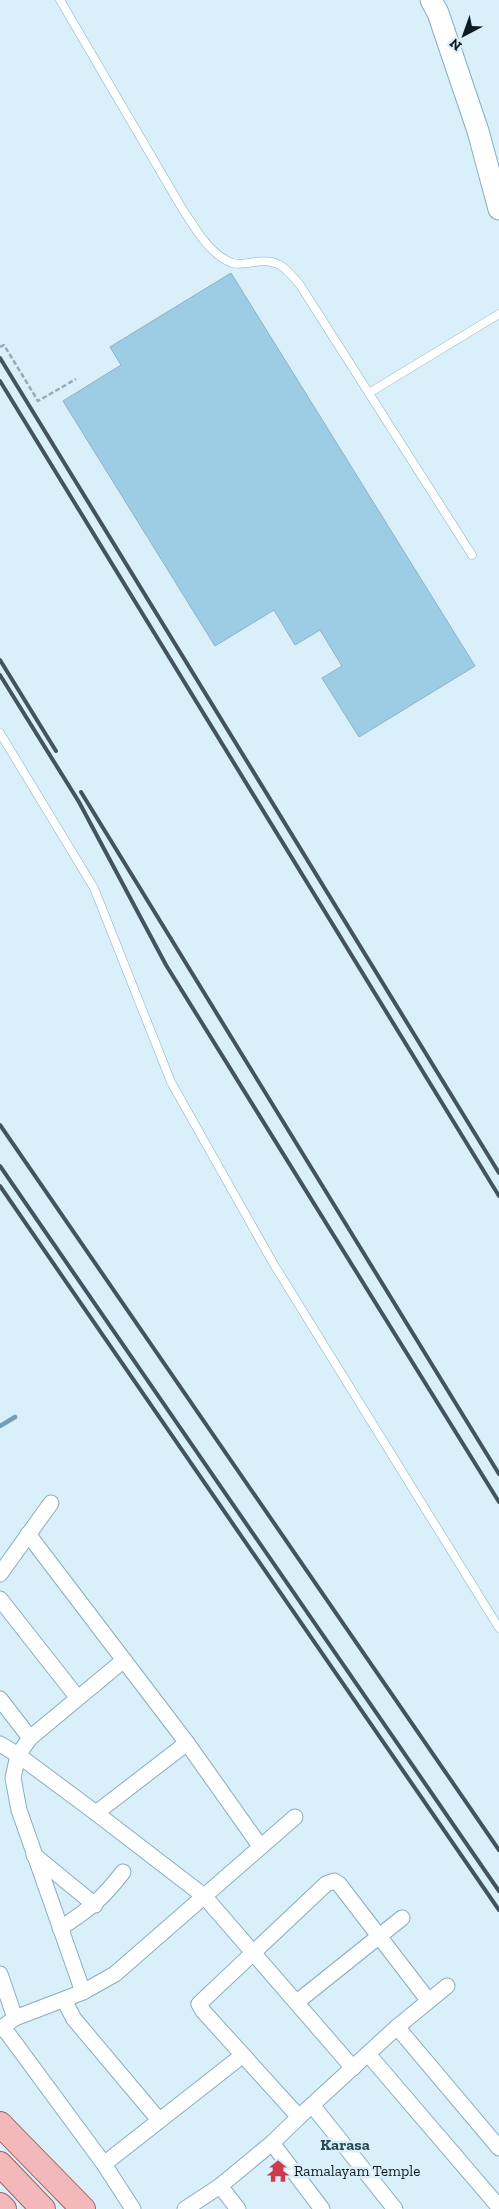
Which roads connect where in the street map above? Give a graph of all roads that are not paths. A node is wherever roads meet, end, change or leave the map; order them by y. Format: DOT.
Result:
graph roads {
  1 [pos="60,0"];
  2 [pos="430,0"];
  3 [pos="499,209"];
  4 [pos="499,314"];
  5 [pos="368,393"];
  6 [pos="472,555"];
  7 [pos="0,733"];
  8 [pos="51,1503"];
  9 [pos="32,1540"];
  10 [pos="2,1565"];
  11 [pos="0,1599"];
  12 [pos="499,1628"];
  13 [pos="124,1660"];
  14 [pos="77,1697"];
  15 [pos="0,1699"];
  16 [pos="30,1738"];
  17 [pos="187,1743"];
  18 [pos="0,1744"];
  19 [pos="18,1755"];
  20 [pos="96,1813"];
  21 [pos="295,1816"];
  22 [pos="260,1846"];
  23 [pos="33,1855"];
  24 [pos="123,1872"];
  25 [pos="204,1896"];
  26 [pos="95,1905"];
  27 [pos="402,1918"];
  28 [pos="60,1928"];
  29 [pos="379,1936"];
  30 [pos="252,1954"];
  31 [pos="0,1974"];
  32 [pos="447,1986"];
  33 [pos="83,1992"];
  34 [pos="64,2000"];
  35 [pos="428,2000"];
  36 [pos="297,2002"];
  37 [pos="6,2024"];
  38 [pos="397,2027"];
  39 [pos="368,2054"];
  40 [pos="243,2055"];
  41 [pos="353,2068"];
  42 [pos="312,2105"];
  43 [pos="299,2117"];
  44 [pos="159,2120"];
  45 [pos="0,2124"];
  46 [pos="272,2143"];
  47 [pos="499,2148"];
  48 [pos="0,2164"];
  49 [pos="104,2164"];
  50 [pos="220,2186"];
  51 [pos="0,2205"];
  52 [pos="499,2207"];
  53 [pos="4,2209"];
  54 [pos="43,2209"];
  55 [pos="83,2209"];
  56 [pos="133,2209"];
  57 [pos="185,2209"];
  58 [pos="238,2209"];
  59 [pos="322,2209"];
  60 [pos="395,2209"];
  1 -- 5 [label="lane"];
  2 -- 3 [label="street"];
  4 -- 5 [label="lane"];
  5 -- 6 [label="lane"];
  7 -- 12 [label="lane"];
  8 -- 9 [label="street"];
  9 -- 10 [label="street"];
  9 -- 13 [label="street"];
  11 -- 14 [label="street"];
  13 -- 14 [label="street"];
  13 -- 17 [label="street"];
  14 -- 16 [label="street"];
  15 -- 16 [label="street"];
  16 -- 19 [label="street"];
  17 -- 20 [label="street"];
  17 -- 22 [label="street"];
  18 -- 19 [label="street"];
  19 -- 20 [label="street"];
  19 -- 23 [label="street"];
  20 -- 25 [label="street"];
  21 -- 22 [label="street"];
  22 -- 25 [label="street"];
  23 -- 26 [label="street"];
  23 -- 28 [label="street"];
  24 -- 26 [label="street"];
  25 -- 30 [label="street"];
  25 -- 33 [label="street"];
  26 -- 28 [label="street"];
  27 -- 29 [label="street"];
  28 -- 33 [label="street"];
  29 -- 30 [label="street"];
  29 -- 35 [label="street"];
  29 -- 36 [label="street"];
  30 -- 36 [label="street"];
  30 -- 40 [label="street"];
  31 -- 37 [label="street"];
  32 -- 35 [label="street"];
  33 -- 34 [label="street"];
  34 -- 37 [label="street"];
  34 -- 44 [label="street"];
  35 -- 38 [label="street"];
  36 -- 41 [label="street"];
  37 -- 49 [label="street"];
  38 -- 39 [label="street"];
  38 -- 47 [label="street"];
  39 -- 41 [label="street"];
  39 -- 52 [label="street"];
  40 -- 43 [label="street"];
  40 -- 44 [label="street"];
  41 -- 42 [label="street"];
  42 -- 43 [label="street"];
  42 -- 60 [label="street"];
  43 -- 46 [label="street"];
  44 -- 49 [label="street"];
  45 -- 55 [label="main road"];
  46 -- 50 [label="street"];
  46 -- 59 [label="street"];
  48 -- 54 [label="main road"];
  49 -- 56 [label="street"];
  50 -- 57 [label="street"];
  50 -- 58 [label="street"];
  51 -- 53 [label="main road"];
}
